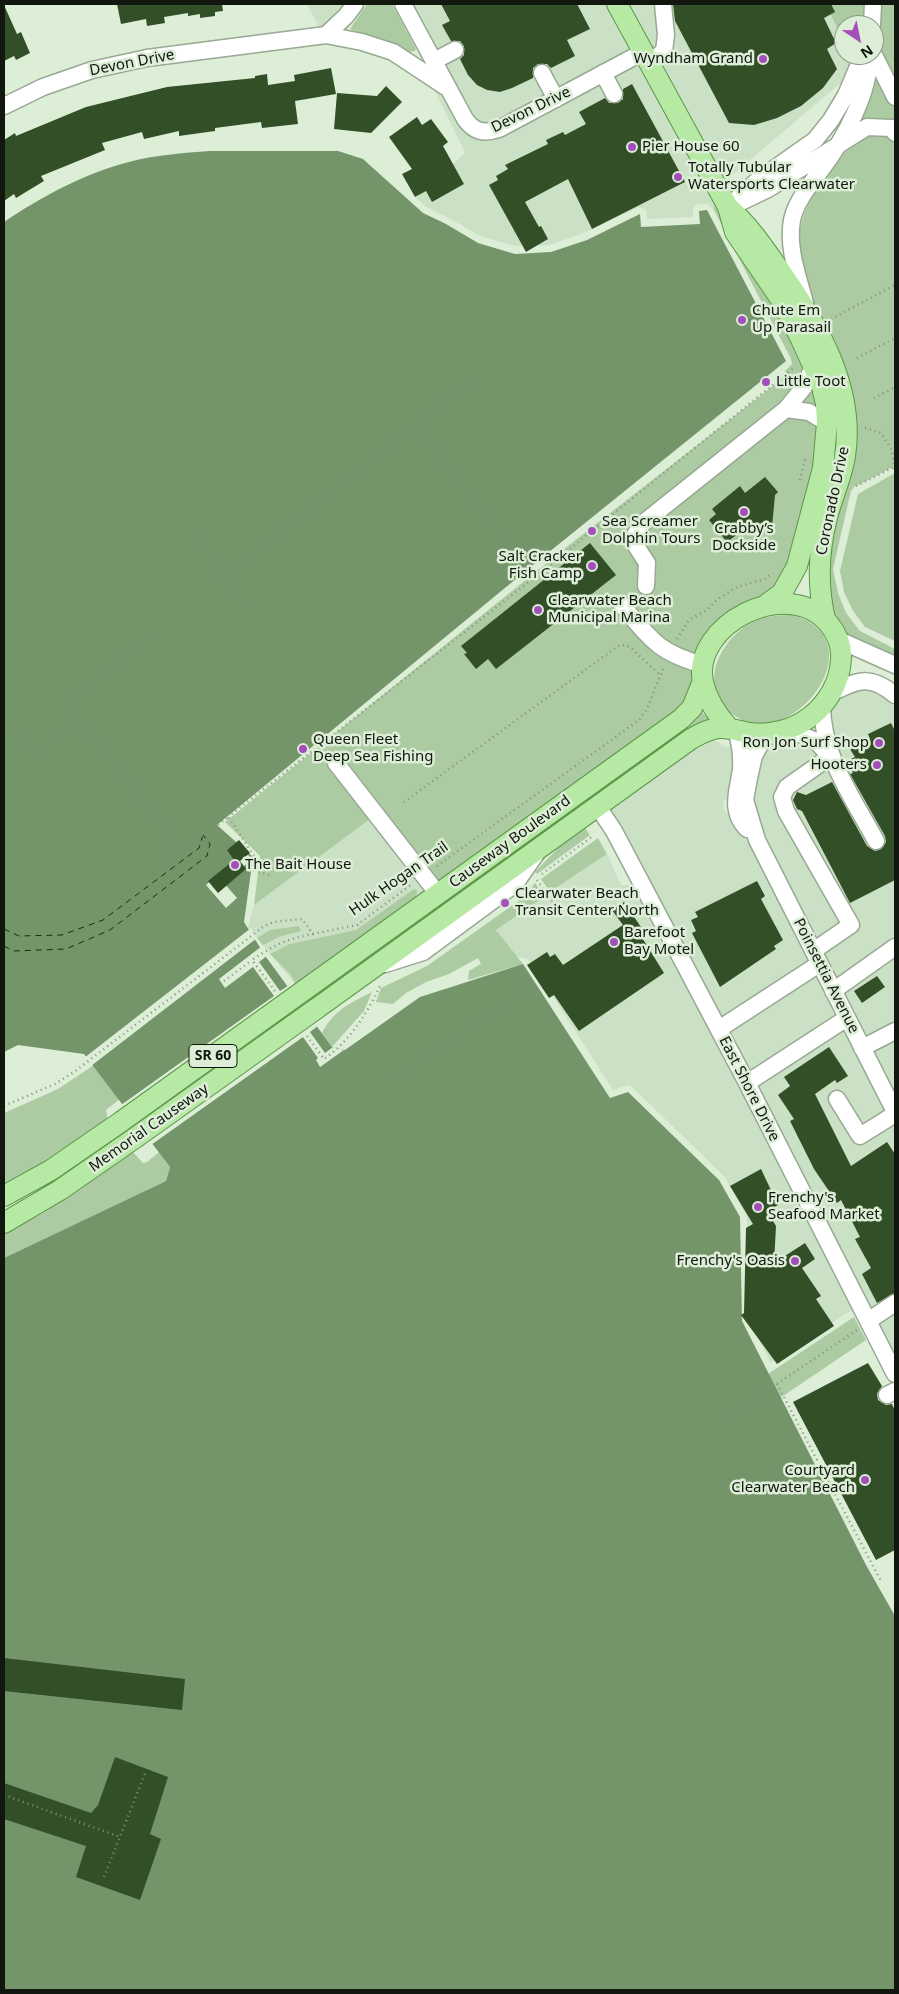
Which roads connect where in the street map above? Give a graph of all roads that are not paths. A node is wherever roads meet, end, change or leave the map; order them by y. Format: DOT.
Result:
graph roads {
  1 [pos="355,4"];
  2 [pos="403,4"];
  3 [pos="617,4"];
  4 [pos="663,4"];
  5 [pos="326,35"];
  6 [pos="455,50"];
  7 [pos="646,57"];
  8 [pos="434,62"];
  9 [pos="859,65"];
  10 [pos="870,65"];
  11 [pos="879,65"];
  12 [pos="542,73"];
  13 [pos="603,73"];
  14 [pos="449,89"];
  15 [pos="614,94"];
  16 [pos="895,97"];
  17 [pos="556,99"];
  18 [pos="4,106"];
  19 [pos="895,133"];
  20 [pos="836,148"];
  21 [pos="728,207"];
  22 [pos="806,308"];
  23 [pos="805,366"];
  24 [pos="786,409"];
  25 [pos="827,423"];
  26 [pos="646,586"];
  27 [pos="622,604"];
  28 [pos="767,604"];
  29 [pos="825,619"];
  30 [pos="839,640"];
  31 [pos="895,665"];
  32 [pos="703,673"];
  33 [pos="895,695"];
  34 [pos="826,699"];
  35 [pos="732,729"];
  36 [pos="781,731"];
  37 [pos="831,756"];
  38 [pos="336,763"];
  39 [pos="598,807"];
  40 [pos="757,840"];
  41 [pos="876,842"];
  42 [pos="438,894"];
  43 [pos="895,947"];
  44 [pos="816,958"];
  45 [pos="303,991"];
  46 [pos="833,991"];
  47 [pos="316,1009"];
  48 [pos="847,1018"];
  49 [pos="719,1029"];
  50 [pos="895,1031"];
  51 [pos="862,1048"];
  52 [pos="747,1083"];
  53 [pos="837,1099"];
  54 [pos="895,1113"];
  55 [pos="4,1196"];
  56 [pos="4,1223"];
  57 [pos="895,1303"];
  58 [pos="868,1322"];
  59 [pos="895,1374"];
  1 -- 5 [label="street"];
  2 -- 8 [label="street"];
  3 -- 7 [label="main road, Coronado Drive"];
  4 -- 7 [label="street"];
  5 -- 14 [label="street, Devon Drive"];
  5 -- 18 [label="street, Devon Drive"];
  6 -- 8 [label="street"];
  7 -- 13 [label="street, Devon Drive"];
  7 -- 21 [label="main road, Coronado Drive"];
  8 -- 14 [label="street"];
  9 -- 21 [label="street"];
  10 -- 20 [label="street"];
  11 -- 16 [label="street"];
  12 -- 17 [label="street"];
  13 -- 15 [label="street"];
  13 -- 17 [label="street, Devon Drive"];
  14 -- 17 [label="street, Devon Drive"];
  19 -- 20 [label="street"];
  20 -- 21 [label="street"];
  20 -- 22 [label="street"];
  21 -- 22 [label="main road, Coronado Drive"];
  21 -- 23 [label="main road, Coronado Drive"];
  22 -- 29 [label="main road, Coronado Drive"];
  23 -- 24 [label="street"];
  23 -- 25 [label="main road, Coronado Drive"];
  24 -- 25 [label="street"];
  24 -- 26 [label="street"];
  25 -- 28 [label="main road, Coronado Drive"];
  27 -- 32 [label="street"];
  28 -- 29 [label="main road"];
  28 -- 32 [label="main road"];
  29 -- 30 [label="main road"];
  30 -- 31 [label="street"];
  30 -- 34 [label="main road"];
  32 -- 35 [label="main road"];
  32 -- 42 [label="main road, Causeway Boulevard"];
  33 -- 34 [label="street"];
  34 -- 36 [label="main road"];
  34 -- 37 [label="street"];
  35 -- 36 [label="main road"];
  35 -- 39 [label="main road, Causeway Boulevard"];
  35 -- 40 [label="street, Poinsettia Avenue"];
  36 -- 37 [label="street"];
  36 -- 40 [label="street, Poinsettia Avenue"];
  37 -- 41 [label="street"];
  37 -- 44 [label="street"];
  38 -- 42 [label="street"];
  39 -- 47 [label="main road, Causeway Boulevard"];
  39 -- 49 [label="street, East Shore Drive"];
  40 -- 44 [label="street, Poinsettia Avenue"];
  42 -- 45 [label="main road, Causeway Boulevard"];
  43 -- 46 [label="street"];
  44 -- 46 [label="street, Poinsettia Avenue"];
  44 -- 49 [label="street"];
  45 -- 55 [label="main road, Memorial Causeway / SR 60, bridge"];
  46 -- 48 [label="street, Poinsettia Avenue"];
  47 -- 56 [label="main road, Memorial Causeway / SR 60, bridge"];
  48 -- 51 [label="street, Poinsettia Avenue"];
  48 -- 52 [label="street"];
  49 -- 52 [label="street, East Shore Drive"];
  50 -- 51 [label="street"];
  51 -- 54 [label="street, Poinsettia Avenue"];
  52 -- 58 [label="street, East Shore Drive"];
  53 -- 54 [label="street"];
  57 -- 58 [label="street"];
  58 -- 59 [label="street, East Shore Drive"];
}
